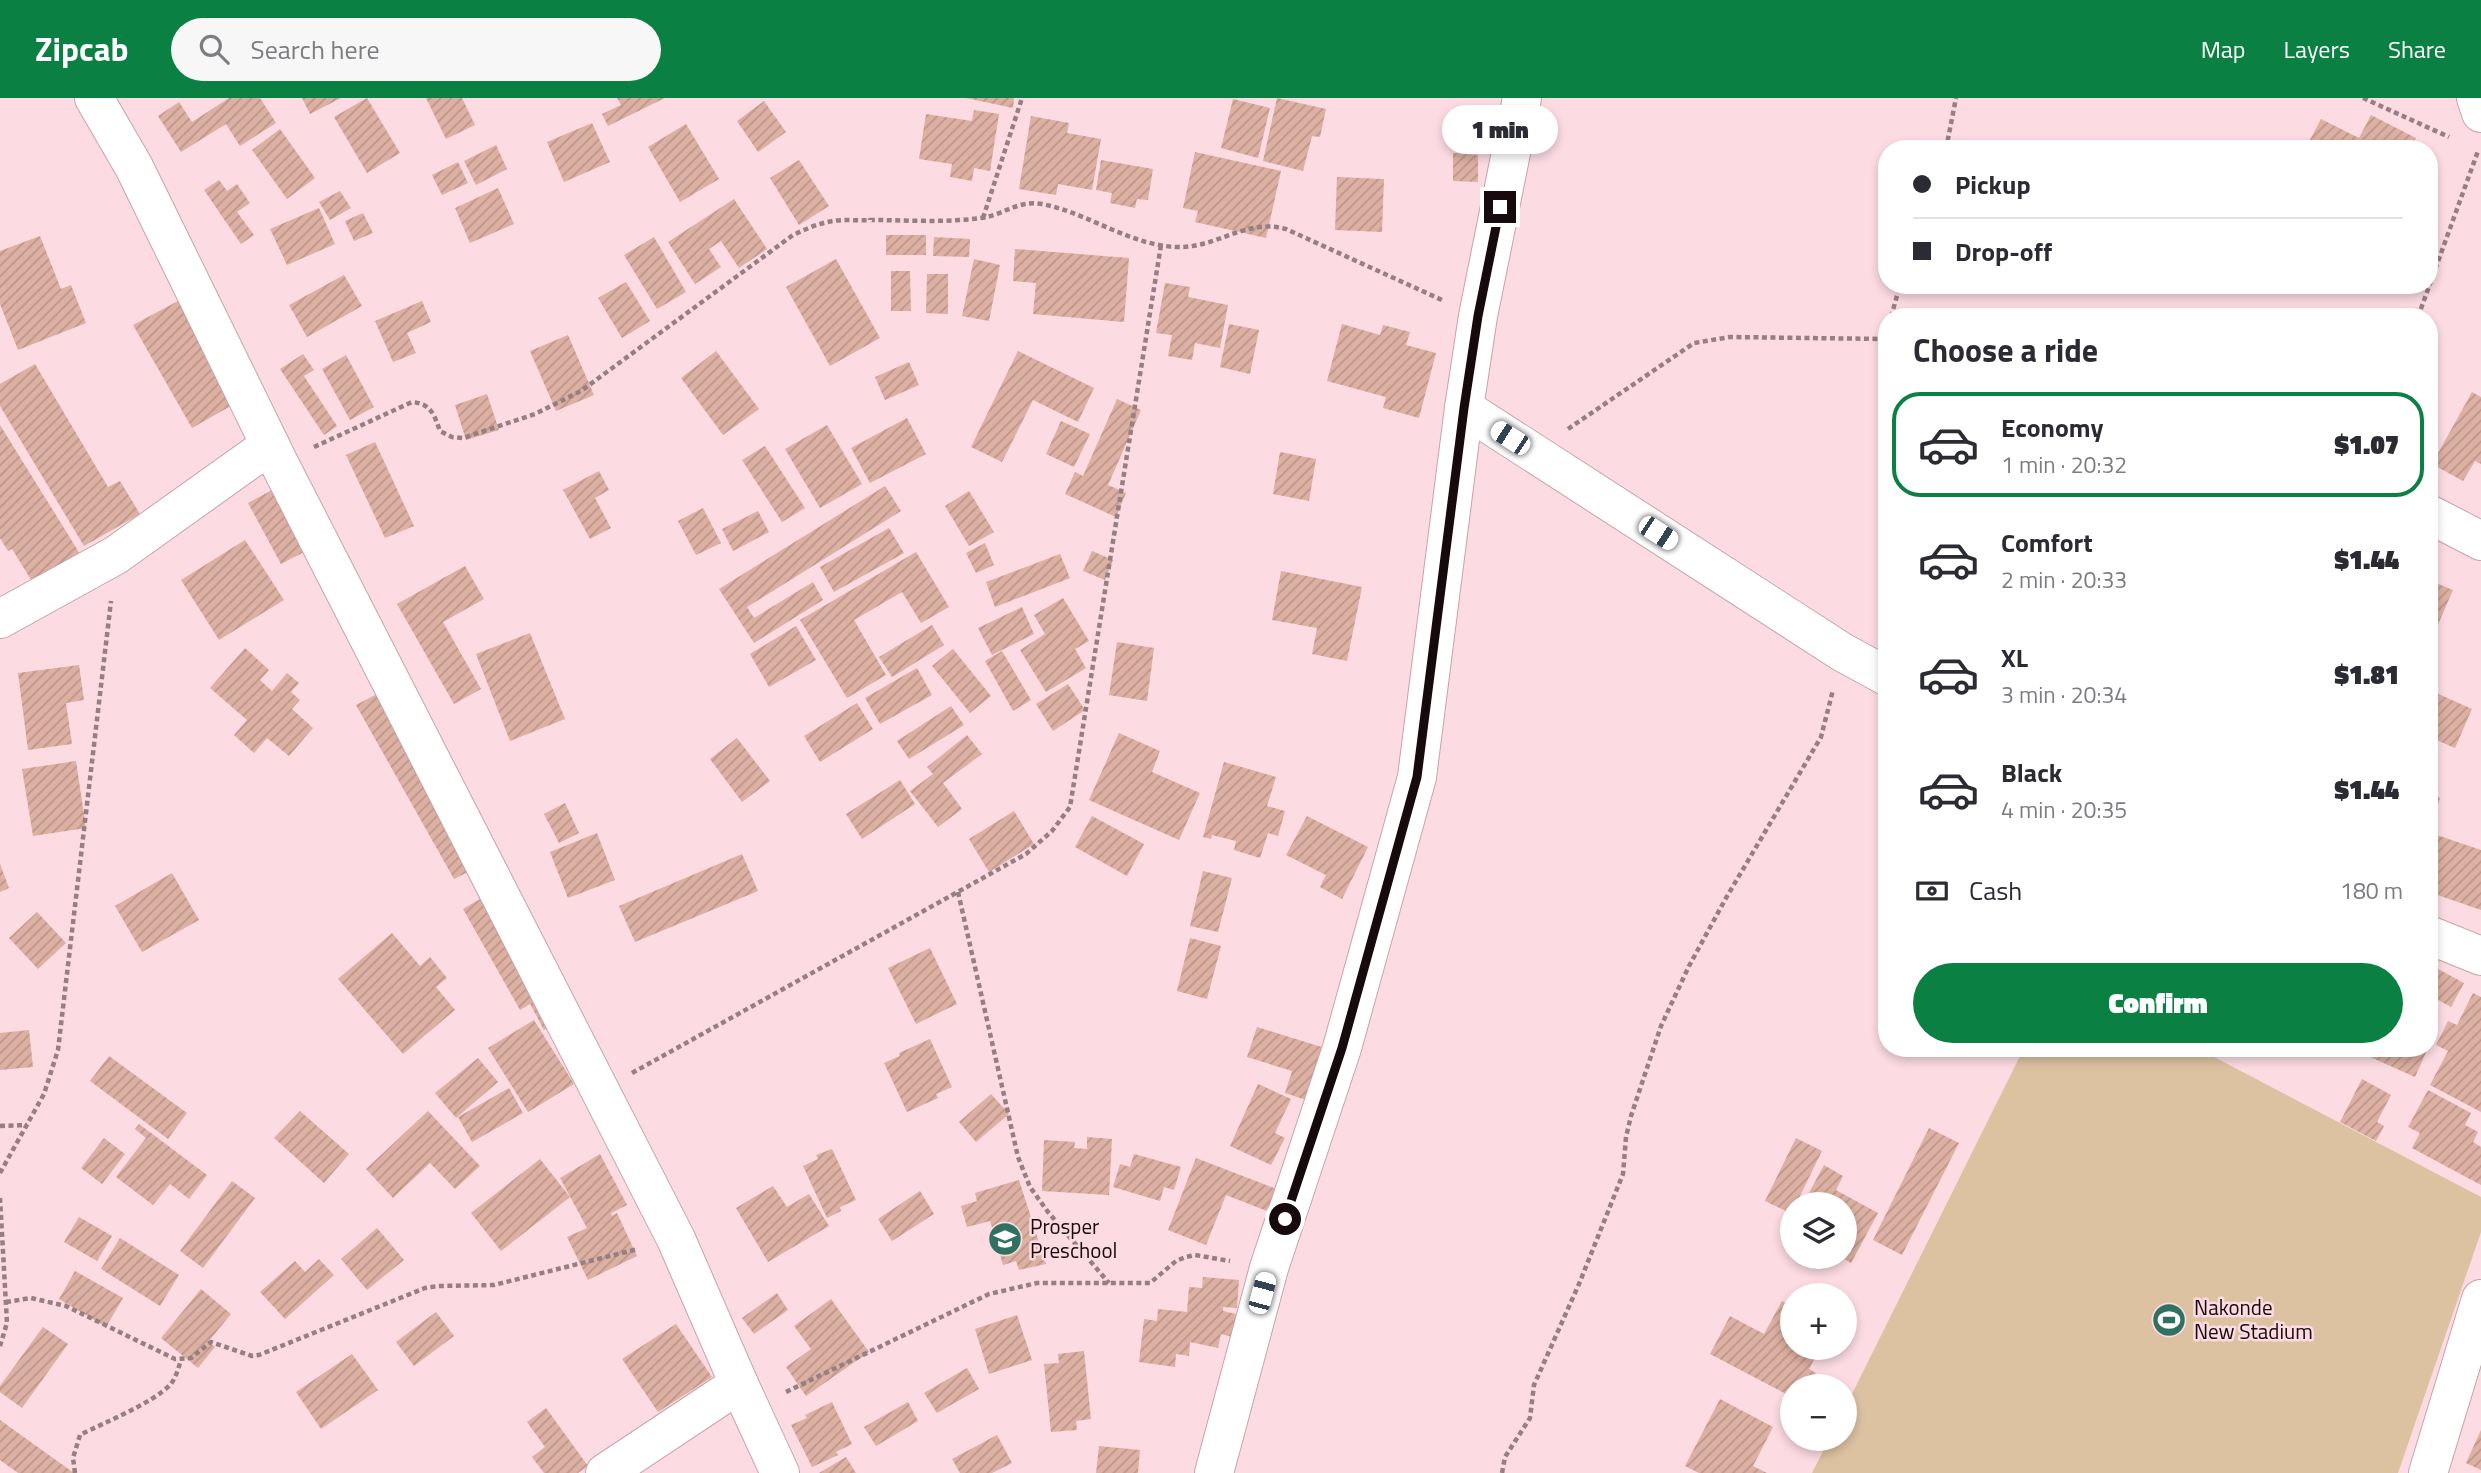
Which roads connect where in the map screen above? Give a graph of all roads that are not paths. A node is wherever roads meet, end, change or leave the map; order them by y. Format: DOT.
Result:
graph roads {
  1 [pos="94,98"];
  2 [pos="1522,98"];
  3 [pos="2476,98"];
  4 [pos="2470,137"];
  5 [pos="1464,408"];
  6 [pos="274,454"];
  7 [pos="2438,519"];
  8 [pos="2481,541"];
  9 [pos="0,619"];
  10 [pos="1878,672"];
  11 [pos="2438,939"];
  12 [pos="2481,956"];
  13 [pos="2481,1299"];
  14 [pos="745,1396"];
  15 [pos="605,1473"];
  16 [pos="780,1473"];
  17 [pos="1214,1473"];
  18 [pos="2428,1473"];
  1 -- 6 [label="street"];
  2 -- 5 [label="street"];
  3 -- 4 [label="street"];
  5 -- 10 [label="street"];
  5 -- 17 [label="street"];
  6 -- 9 [label="street"];
  6 -- 14 [label="street"];
  7 -- 8 [label="street"];
  11 -- 12 [label="street"];
  13 -- 18 [label="street"];
  14 -- 15 [label="street"];
  14 -- 16 [label="street"];
}
